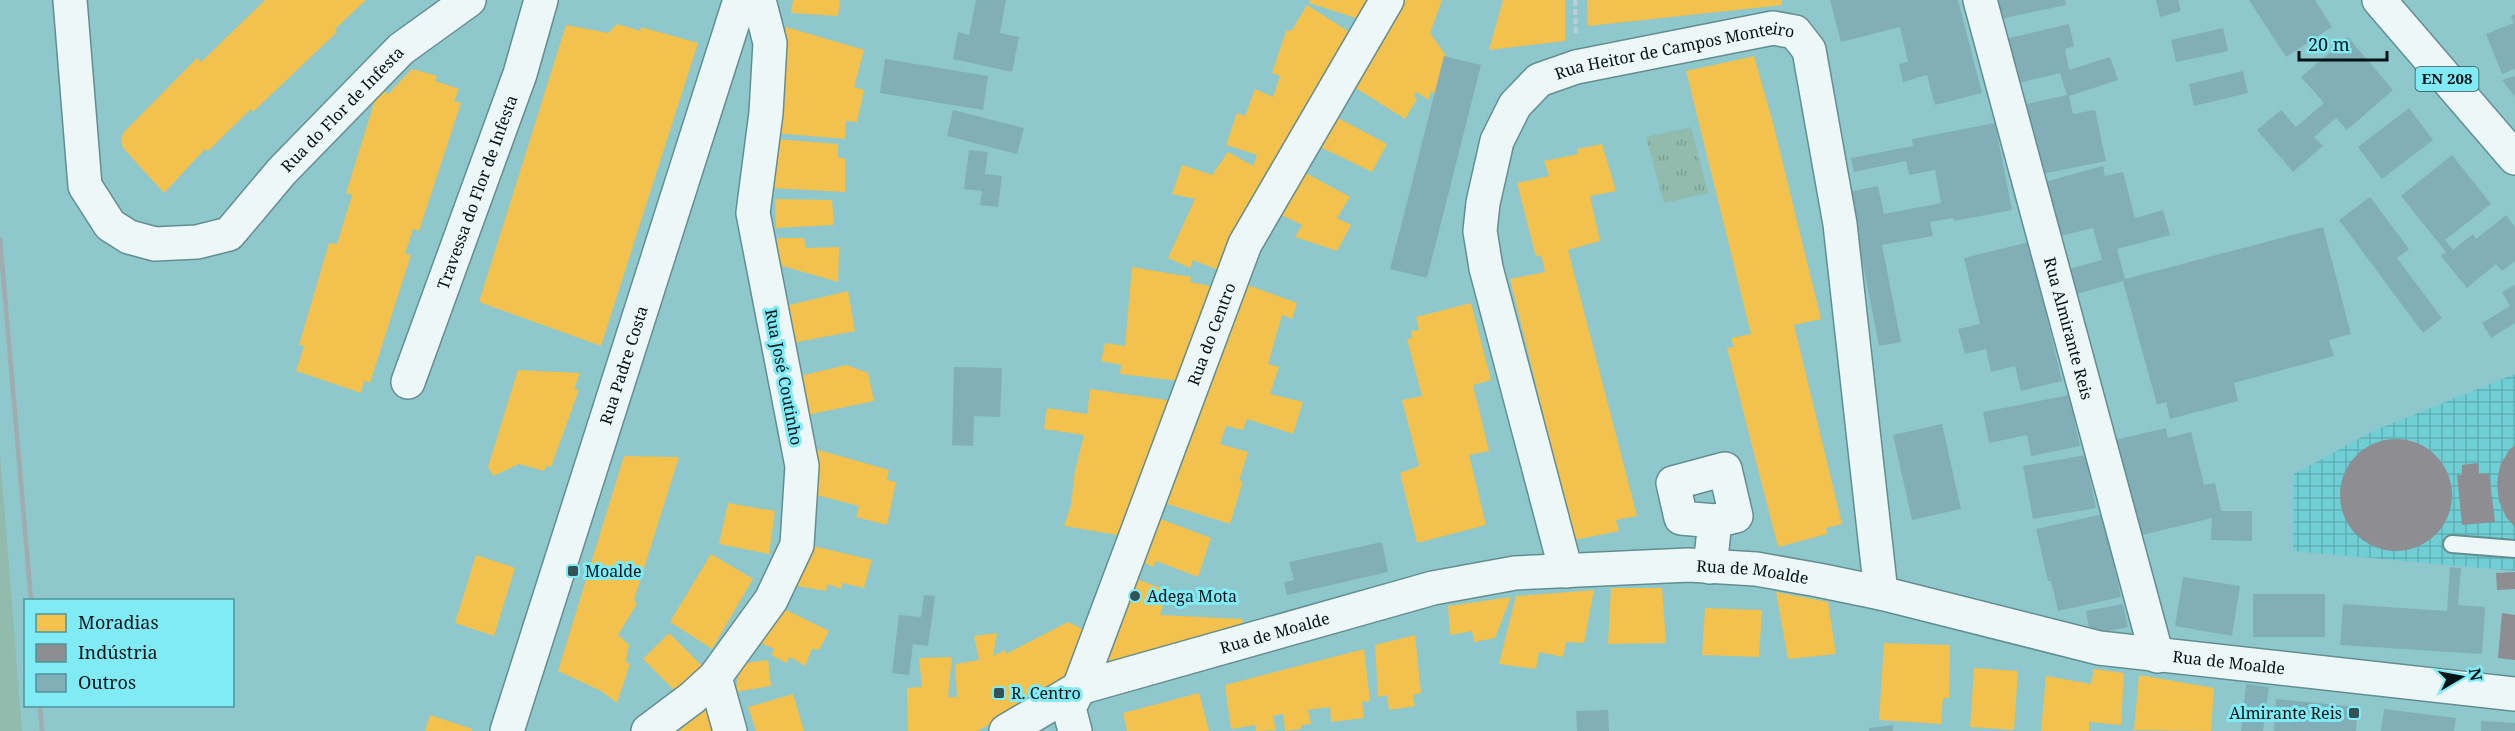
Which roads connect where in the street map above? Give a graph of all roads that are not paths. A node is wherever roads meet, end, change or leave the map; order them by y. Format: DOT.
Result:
graph roads {
  1 [pos="70,0"];
  2 [pos="469,0"];
  3 [pos="541,0"];
  4 [pos="740,0"];
  5 [pos="759,0"];
  6 [pos="1387,0"];
  7 [pos="1980,0"];
  8 [pos="2379,0"];
  9 [pos="2515,158"];
  10 [pos="408,382"];
  11 [pos="1715,521"];
  12 [pos="2452,544"];
  13 [pos="2515,549"];
  14 [pos="1710,567"];
  15 [pos="1566,571"];
  16 [pos="1881,593"];
  17 [pos="2157,656"];
  18 [pos="715,677"];
  19 [pos="1080,688"];
  20 [pos="2515,694"];
  21 [pos="507,731"];
  22 [pos="648,731"];
  23 [pos="730,731"];
  24 [pos="1006,731"];
  25 [pos="1075,731"];
  1 -- 2 [label="street, Rua do Flor de Infesta"];
  3 -- 10 [label="street, Travessa do Flor de Infesta"];
  4 -- 21 [label="street, Rua Padre Costa"];
  5 -- 18 [label="street, Rua José Coutinho"];
  6 -- 19 [label="street, Rua do Centro"];
  7 -- 17 [label="street, Rua Almirante Reis"];
  8 -- 9 [label="street, EN 208"];
  11 -- 14 [label="street"];
  12 -- 13 [label="lane"];
  14 -- 15 [label="street, Rua de Moalde"];
  14 -- 16 [label="street, Rua de Moalde"];
  15 -- 16 [label="street, Rua Heitor de Campos Monteiro"];
  15 -- 19 [label="street, Rua de Moalde"];
  16 -- 17 [label="street, Rua de Moalde"];
  17 -- 20 [label="street, Rua de Moalde"];
  18 -- 22 [label="street, Rua José Coutinho"];
  18 -- 23 [label="street"];
  19 -- 24 [label="street, Rua de Moalde"];
  19 -- 25 [label="street, Rua do Centro"];
}
